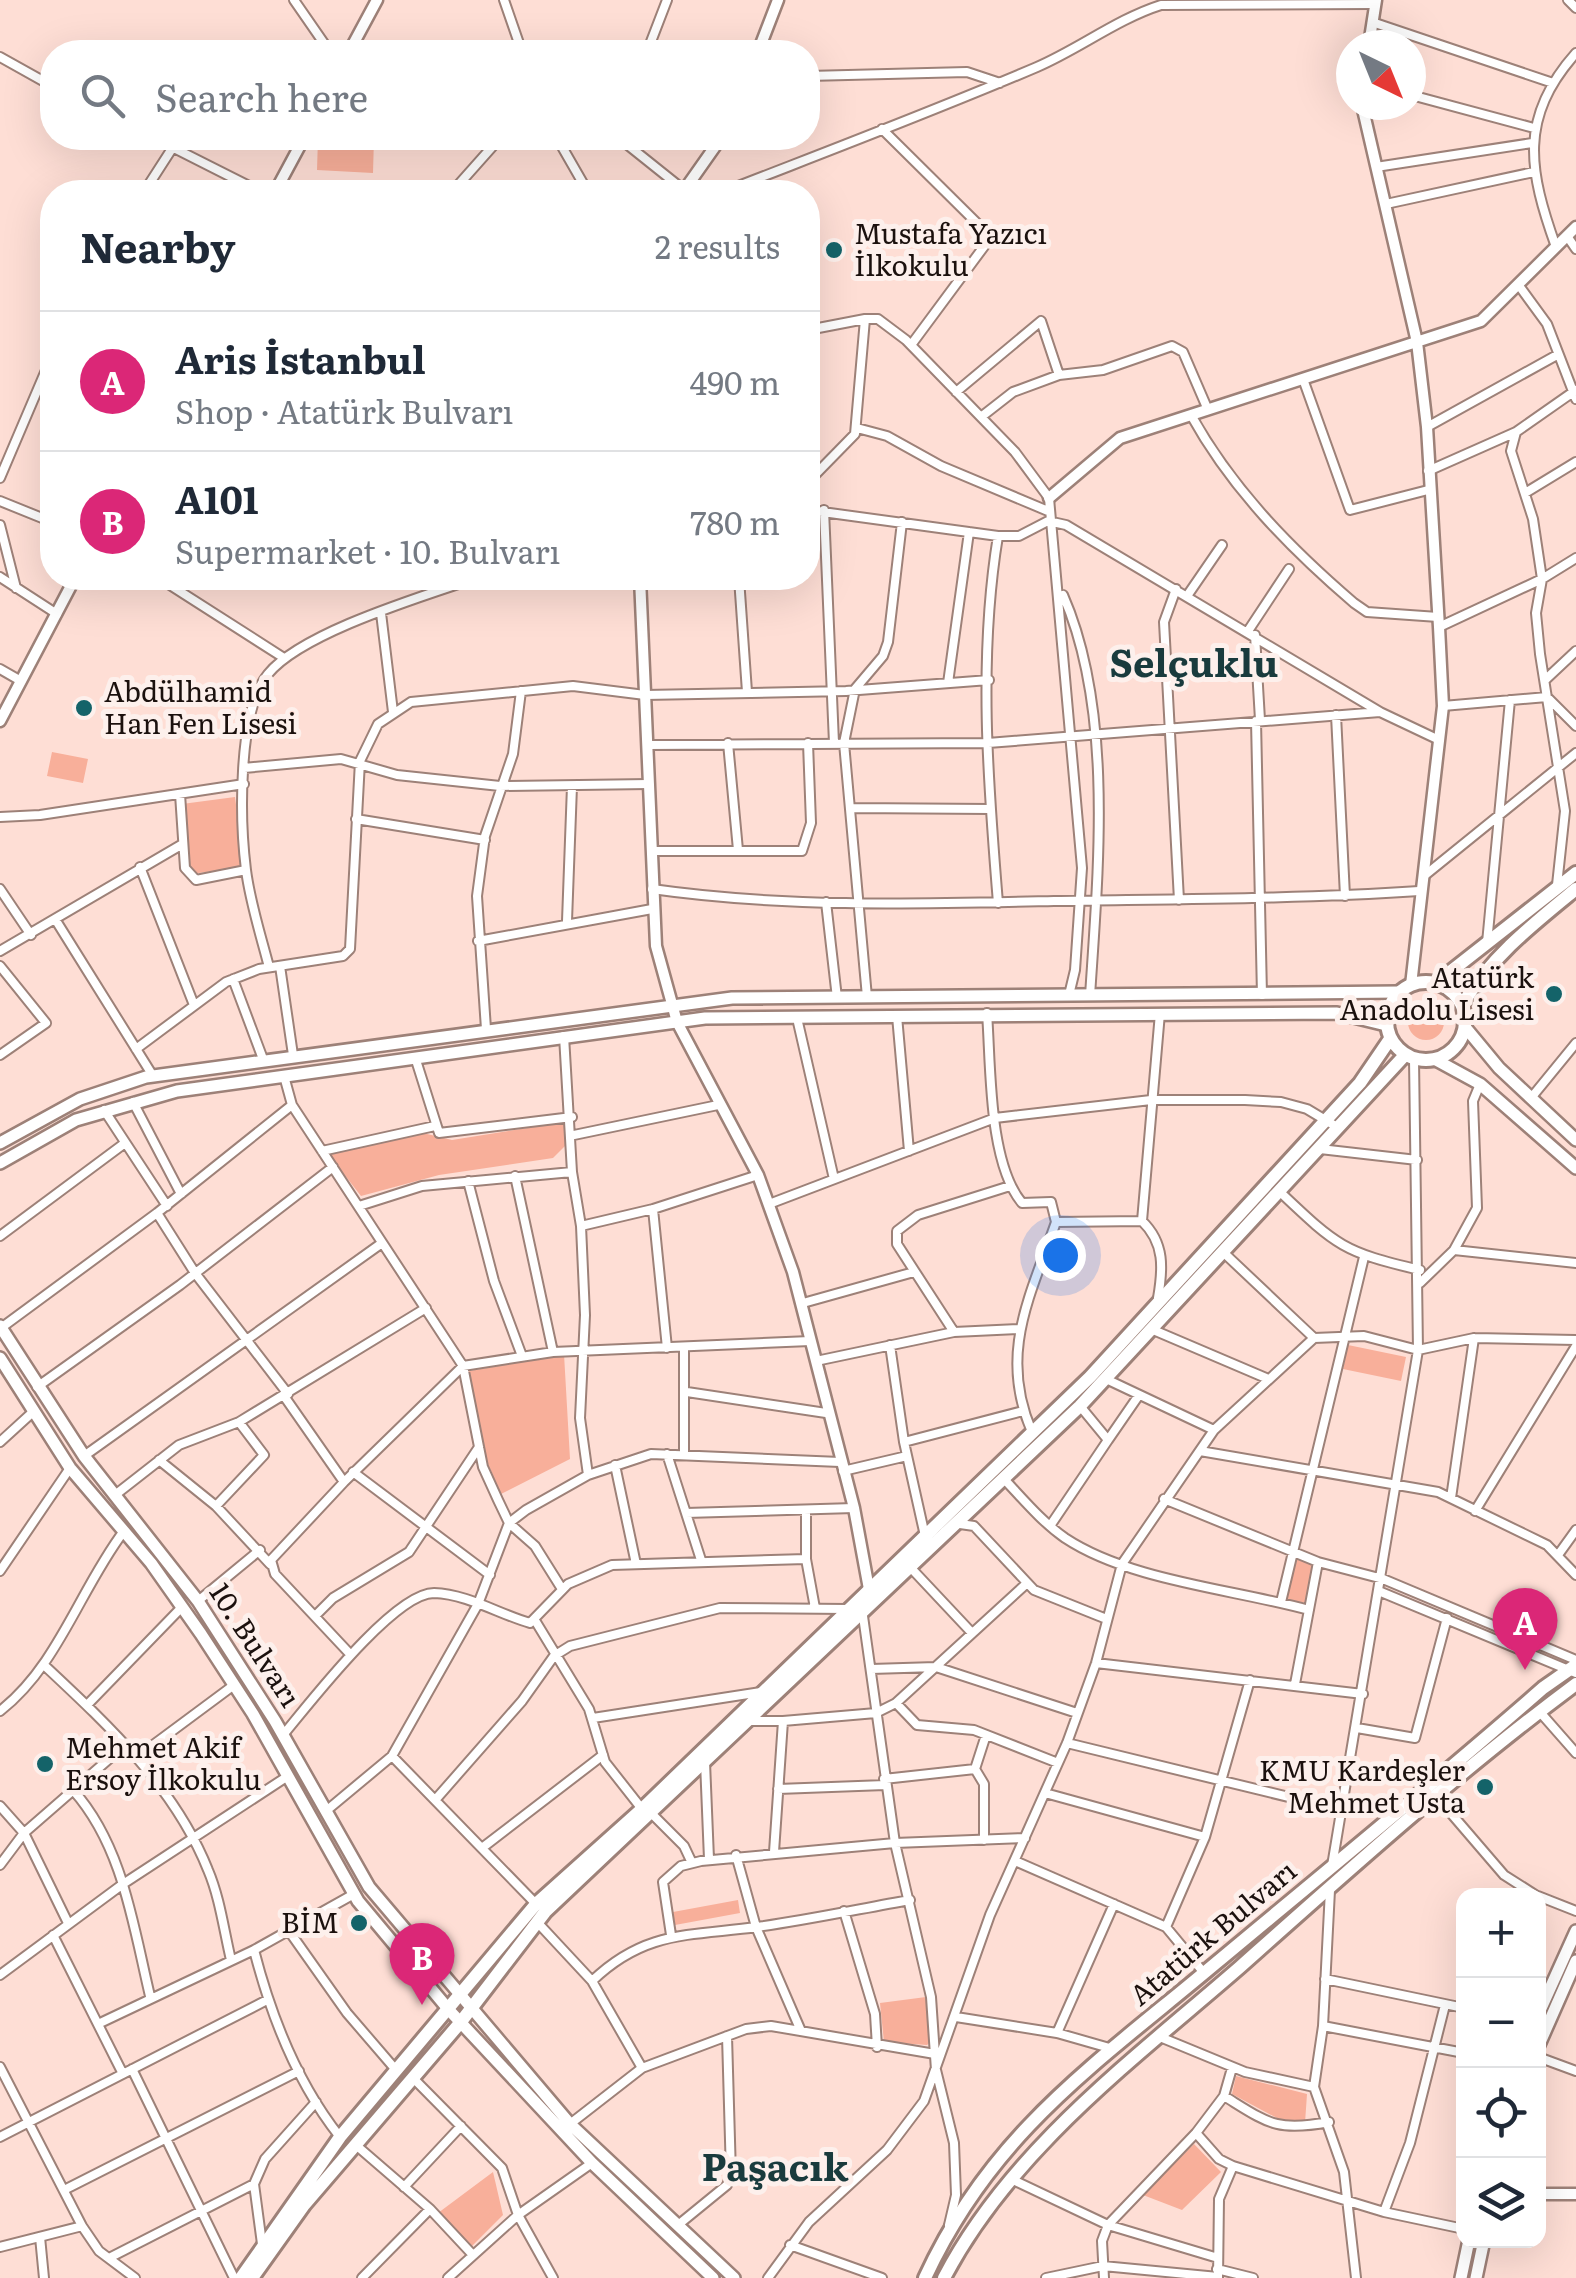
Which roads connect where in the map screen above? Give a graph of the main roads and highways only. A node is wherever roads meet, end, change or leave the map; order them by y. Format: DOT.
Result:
graph roads {
  1 [pos="1576,873"];
  2 [pos="1576,889"];
  3 [pos="1436,983"];
  4 [pos="1405,988"];
  5 [pos="1462,1005"];
  6 [pos="1465,1028"];
  7 [pos="1388,1032"];
  8 [pos="1410,1057"];
  9 [pos="1436,1060"];
  10 [pos="1332,1123"];
  11 [pos="1576,1140"];
  12 [pos="0,1143"];
  13 [pos="0,1163"];
  14 [pos="1576,1168"];
  15 [pos="0,1327"];
  16 [pos="1132,1341"];
  17 [pos="0,1358"];
  18 [pos="856,1608"];
  19 [pos="1575,1667"];
  20 [pos="1576,1684"];
  21 [pos="646,1811"];
  22 [pos="540,1913"];
  23 [pos="1576,1932"];
  24 [pos="1576,1961"];
  25 [pos="460,1995"];
  26 [pos="1546,1998"];
  27 [pos="471,2007"];
  28 [pos="448,2010"];
  29 [pos="460,2023"];
  30 [pos="1546,2029"];
  31 [pos="1468,2248"];
  32 [pos="1482,2248"];
  33 [pos="237,2278"];
  34 [pos="252,2278"];
  35 [pos="713,2278"];
  36 [pos="734,2278"];
  37 [pos="925,2278"];
  38 [pos="944,2278"];
  39 [pos="1461,2278"];
  40 [pos="1476,2278"];
  1 -- 3 [label="main road"];
  2 -- 5 [label="main road"];
  3 -- 4 [label="main road"];
  3 -- 5 [label="main road"];
  4 -- 7 [label="main road"];
  4 -- 12 [label="main road"];
  5 -- 6 [label="main road"];
  6 -- 9 [label="main road"];
  6 -- 11 [label="main road"];
  7 -- 8 [label="main road"];
  7 -- 10 [label="main road"];
  7 -- 13 [label="main road"];
  8 -- 9 [label="main road"];
  8 -- 10 [label="main road"];
  9 -- 14 [label="main road"];
  10 -- 16 [label="main road"];
  10 -- 16 [label="main road"];
  15 -- 25 [label="main road, 10. Bulvarı"];
  16 -- 18 [label="main road"];
  16 -- 18 [label="main road"];
  17 -- 28 [label="main road, 10. Bulvarı"];
  18 -- 21 [label="main road"];
  18 -- 21 [label="main road"];
  19 -- 37 [label="main road, Atatürk Bulvarı"];
  20 -- 38 [label="main road, Atatürk Bulvarı"];
  21 -- 22 [label="main road"];
  22 -- 25 [label="main road"];
  22 -- 27 [label="main road"];
  23 -- 26 [label="main road"];
  24 -- 30 [label="main road"];
  25 -- 27 [label="main road, 10. Bulvarı"];
  25 -- 28 [label="main road"];
  27 -- 29 [label="main road"];
  27 -- 36 [label="main road, 10. Bulvarı"];
  28 -- 29 [label="main road, 10. Bulvarı"];
  28 -- 33 [label="main road"];
  29 -- 34 [label="main road"];
  29 -- 35 [label="main road, 10. Bulvarı"];
  31 -- 39 [label="main road"];
  32 -- 40 [label="main road"];
}
